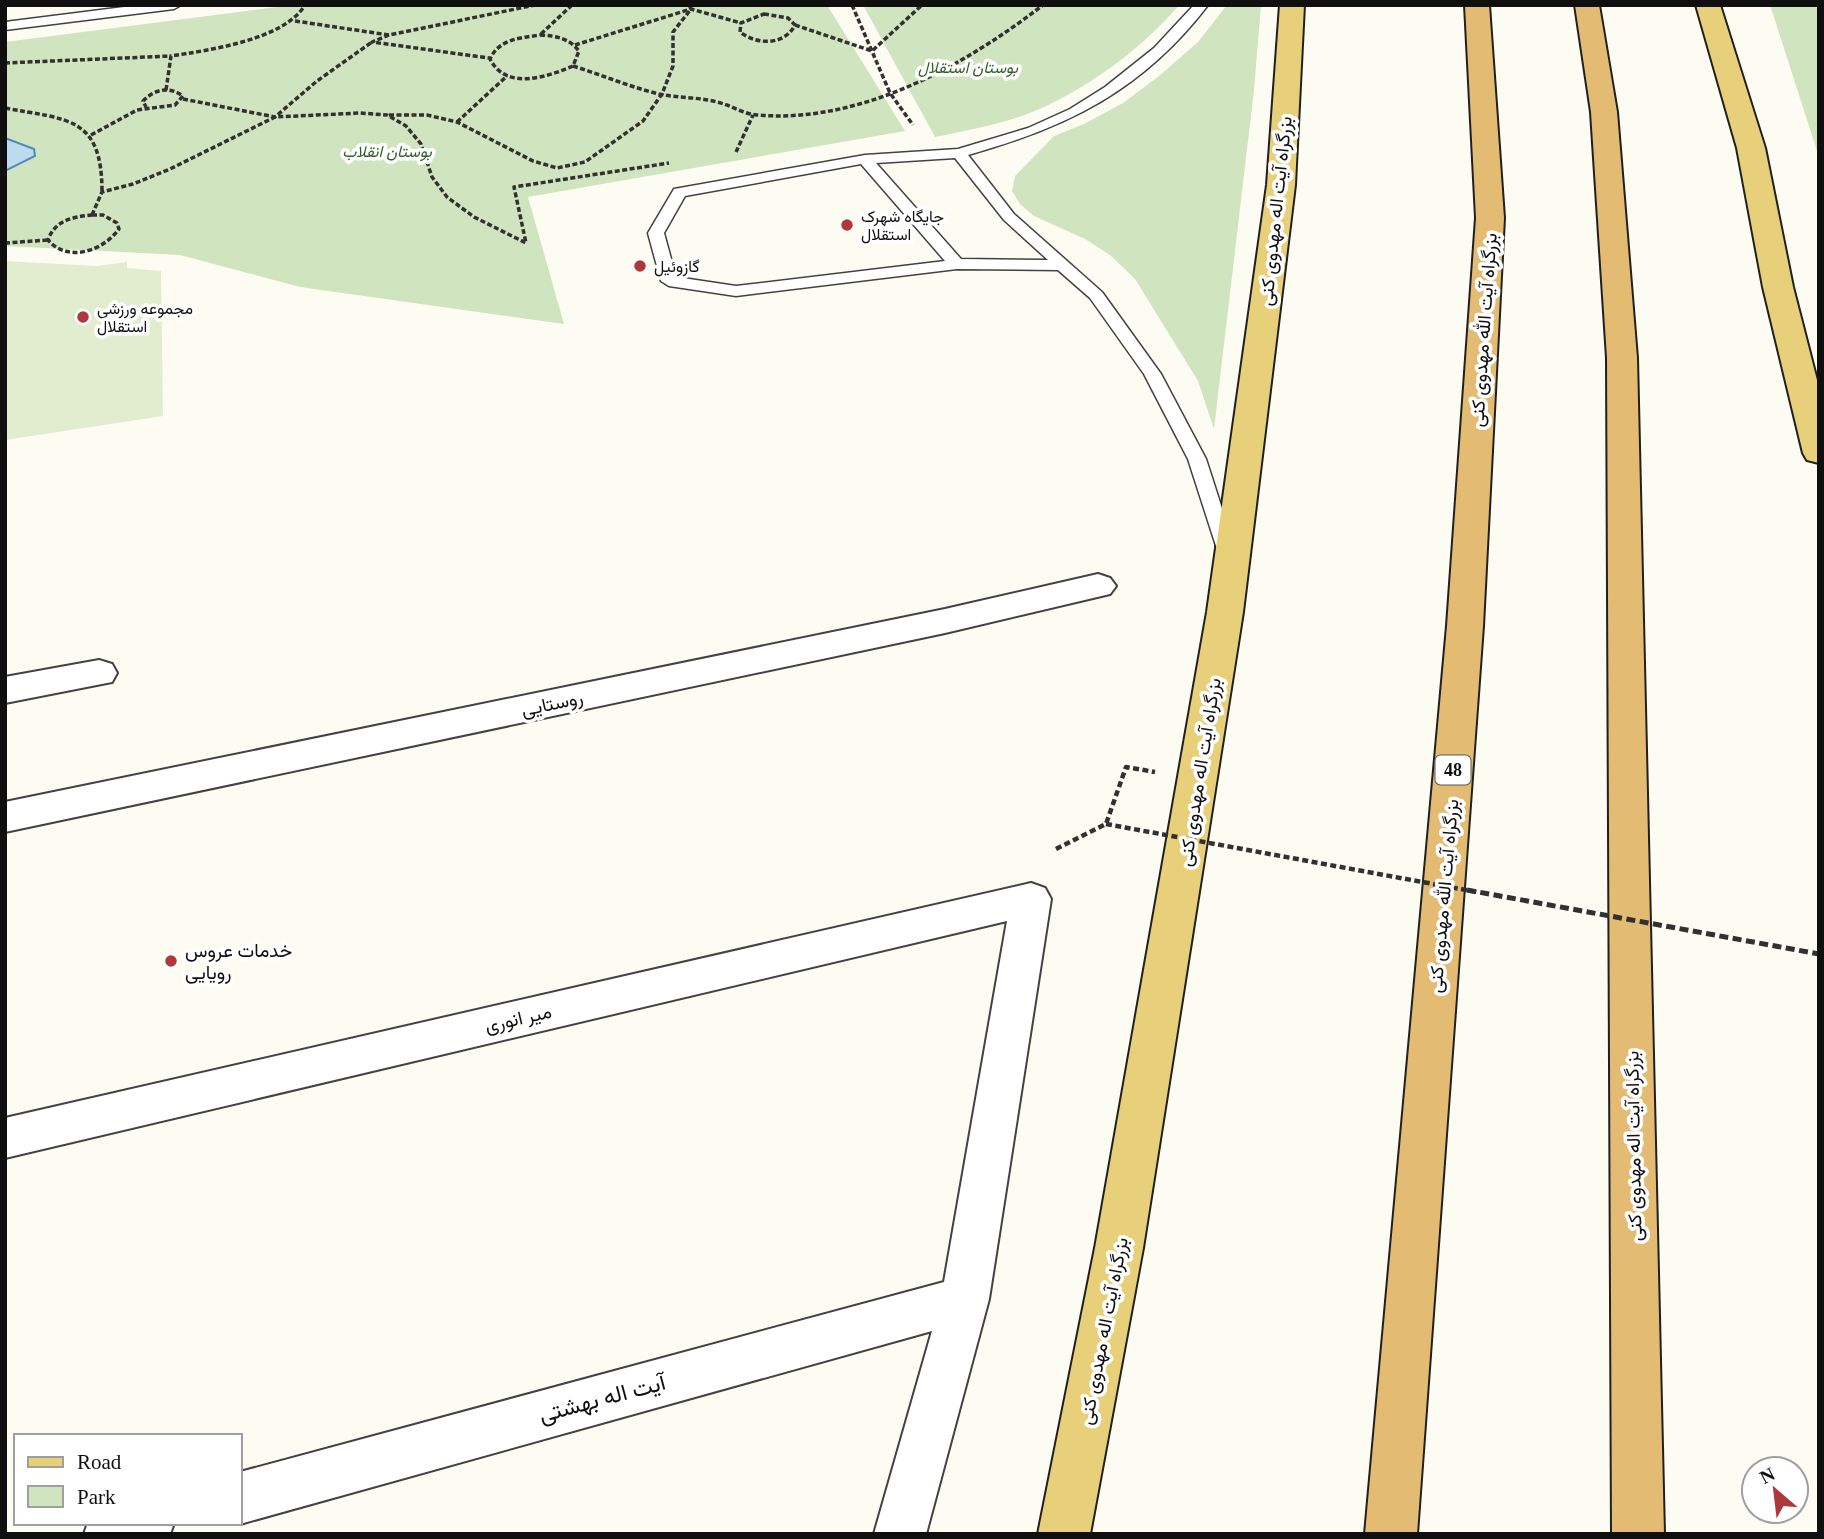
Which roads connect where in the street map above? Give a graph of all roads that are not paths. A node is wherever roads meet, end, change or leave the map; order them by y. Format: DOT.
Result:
graph roads {
  1 [pos="174,5"];
  2 [pos="1201,5"];
  3 [pos="1292,5"];
  4 [pos="1477,5"];
  5 [pos="1587,5"];
  6 [pos="1708,5"];
  7 [pos="5,26"];
  8 [pos="959,153"];
  9 [pos="865,159"];
  10 [pos="957,264"];
  11 [pos="1065,265"];
  12 [pos="1819,453"];
  13 [pos="1231,562"];
  14 [pos="1098,586"];
  15 [pos="99,673"];
  16 [pos="5,690"];
  17 [pos="5,817"];
  18 [pos="5,1138"];
  19 [pos="965,1298"];
  20 [pos="242,1497"];
  21 [pos="141,1525"];
  22 [pos="110,1534"];
  23 [pos="900,1534"];
  24 [pos="1064,1534"];
  25 [pos="1391,1534"];
  26 [pos="1638,1534"];
  1 -- 7 [label="lane"];
  2 -- 8 [label="lane"];
  3 -- 13 [label="main road, بزرگراه آیت اله مهدوی کنی"];
  4 -- 25 [label="highway, بزرگراه آیت الله مهدوی کنی / 48"];
  5 -- 26 [label="highway, بزرگراه آیت اله مهدوی کنی"];
  6 -- 12 [label="main road"];
  8 -- 9 [label="lane"];
  8 -- 11 [label="lane"];
  9 -- 10 [label="lane"];
  9 -- 10 [label="lane"];
  10 -- 11 [label="lane"];
  11 -- 13 [label="lane"];
  13 -- 24 [label="main road, بزرگراه آیت اله مهدوی کنی"];
  14 -- 17 [label="street, روستایی"];
  15 -- 16 [label="street"];
  18 -- 19 [label="street, میر انوری"];
  19 -- 20 [label="street, آیت اله بهشتی"];
  19 -- 23 [label="street"];
  21 -- 22 [label="street"];
}
